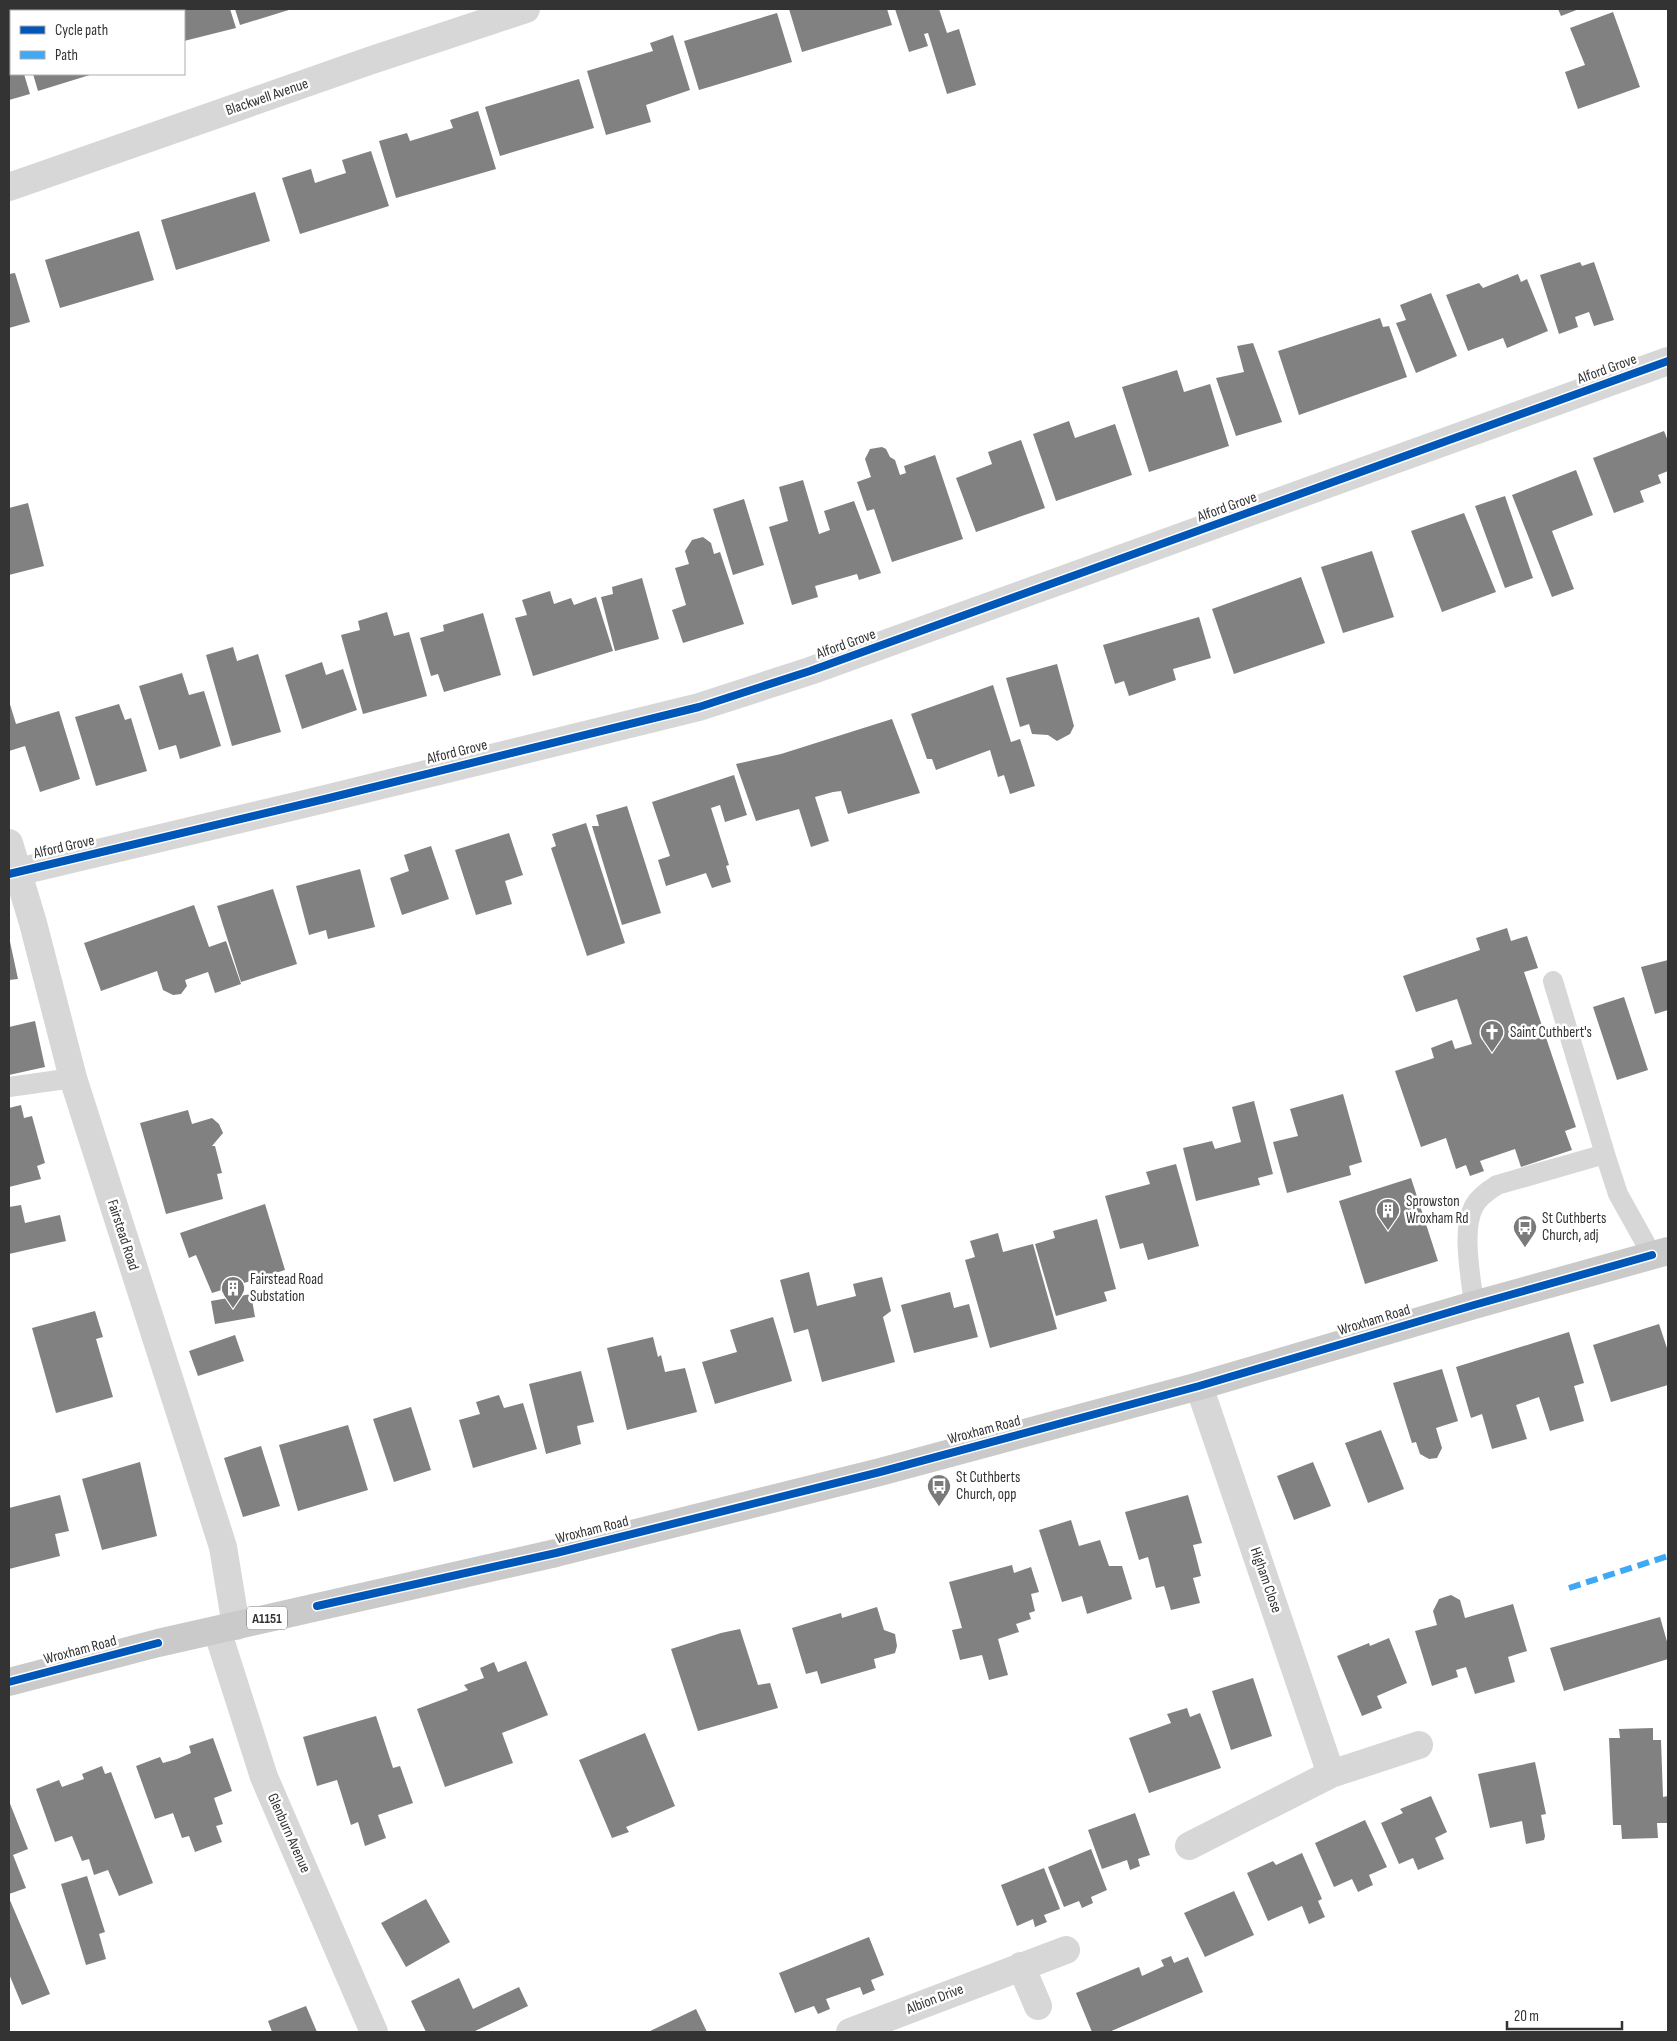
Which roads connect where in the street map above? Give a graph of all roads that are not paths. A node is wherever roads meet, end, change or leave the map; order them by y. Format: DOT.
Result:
graph roads {
  1 [pos="526,9"];
  2 [pos="9,187"];
  3 [pos="1668,361"];
  4 [pos="9,843"];
  5 [pos="13,873"];
  6 [pos="1553,981"];
  7 [pos="74,1078"];
  8 [pos="9,1087"];
  9 [pos="1605,1154"];
  10 [pos="1660,1253"];
  11 [pos="1474,1305"];
  12 [pos="1199,1386"];
  13 [pos="227,1628"];
  14 [pos="9,1682"];
  15 [pos="1420,1745"];
  16 [pos="1331,1774"];
  17 [pos="1189,1846"];
  18 [pos="1066,1950"];
  19 [pos="1022,1966"];
  20 [pos="1038,2006"];
  21 [pos="374,2032"];
  22 [pos="850,2032"];
  1 -- 2 [label="street, Blackwell Avenue"];
  3 -- 5 [label="street, Alford Grove"];
  4 -- 5 [label="street, Fairstead Road"];
  5 -- 7 [label="street, Fairstead Road"];
  6 -- 9 [label="lane"];
  7 -- 8 [label="lane"];
  7 -- 13 [label="street, Fairstead Road"];
  9 -- 10 [label="lane"];
  9 -- 11 [label="lane"];
  10 -- 11 [label="main road, Wroxham Road / A1151"];
  11 -- 12 [label="main road, Wroxham Road / A1151"];
  12 -- 13 [label="main road, Wroxham Road / A1151"];
  12 -- 16 [label="street, Higham Close"];
  13 -- 14 [label="main road, Wroxham Road / A1151"];
  13 -- 21 [label="street, Glenburn Avenue"];
  15 -- 16 [label="street"];
  16 -- 17 [label="street"];
  18 -- 19 [label="street, Albion Drive"];
  19 -- 20 [label="street"];
  19 -- 22 [label="street, Albion Drive"];
}
